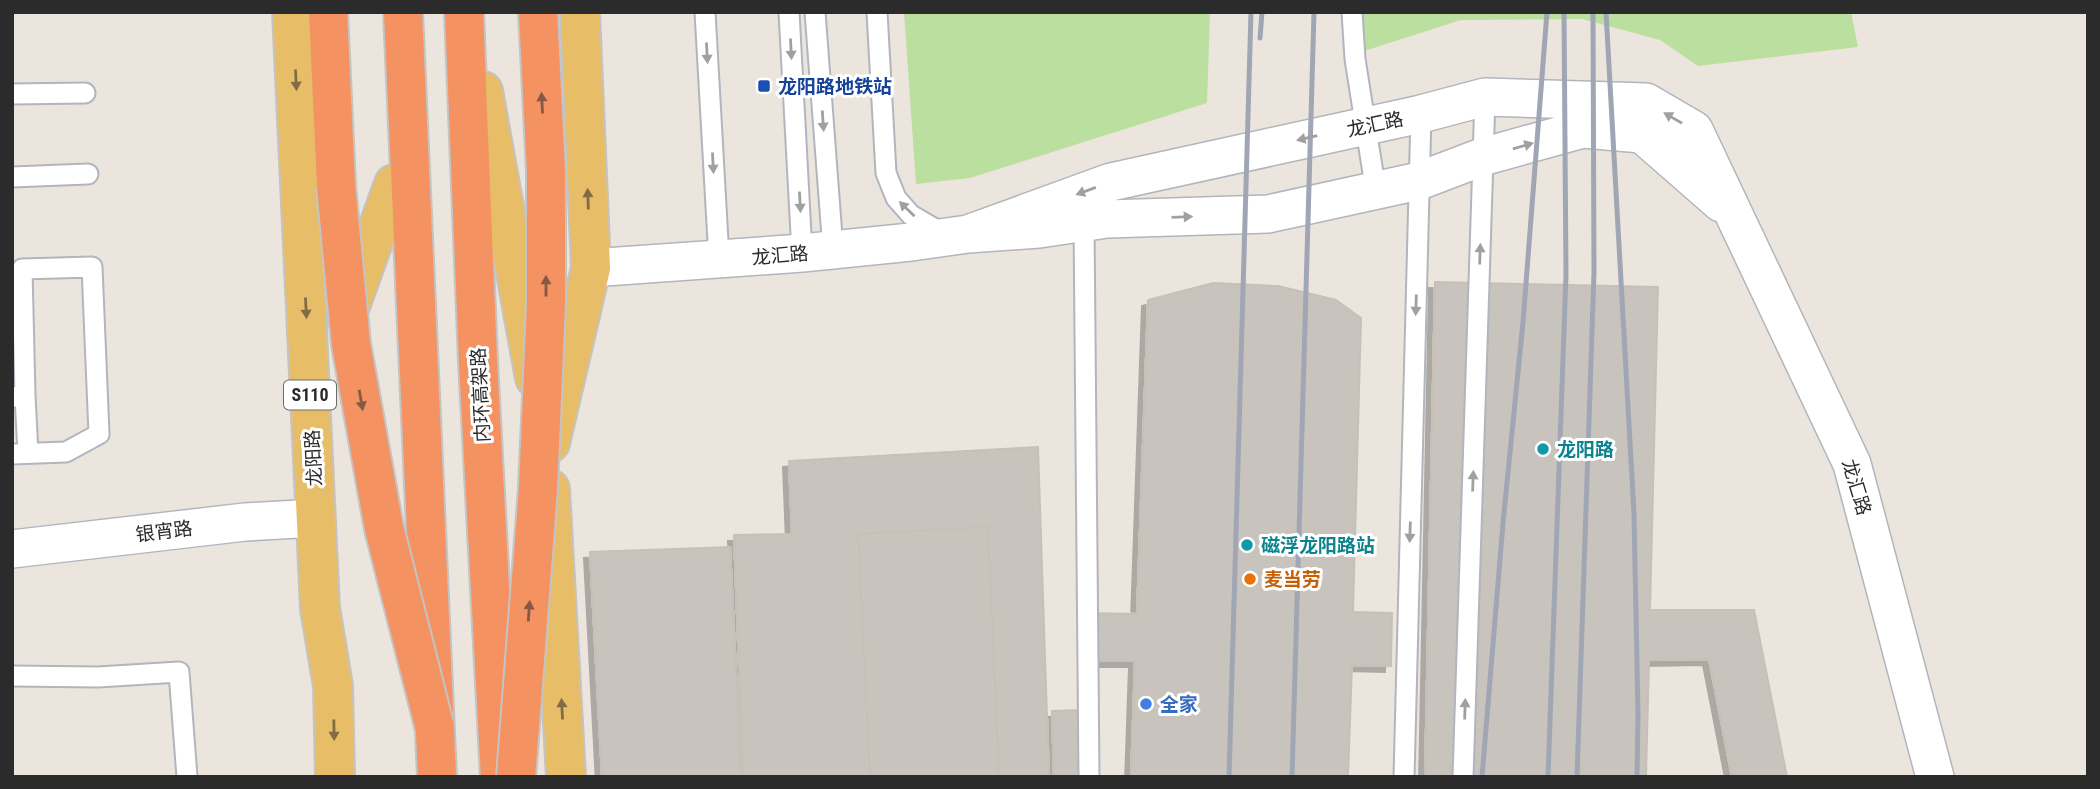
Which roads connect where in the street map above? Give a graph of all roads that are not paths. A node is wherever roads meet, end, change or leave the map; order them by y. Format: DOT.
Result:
graph roads {
  1 [pos="292,12"];
  2 [pos="328,12"];
  3 [pos="387,12"];
  4 [pos="403,12"];
  5 [pos="464,12"];
  6 [pos="480,12"];
  7 [pos="538,12"];
  8 [pos="580,12"];
  9 [pos="705,12"];
  10 [pos="789,12"];
  11 [pos="816,12"];
  12 [pos="877,12"];
  13 [pos="1352,12"];
  14 [pos="483,91"];
  15 [pos="85,93"];
  16 [pos="12,94"];
  17 [pos="1485,97"];
  18 [pos="1421,114"];
  19 [pos="1365,125"];
  20 [pos="1482,157"];
  21 [pos="88,174"];
  22 [pos="12,177"];
  23 [pos="1419,181"];
  24 [pos="394,184"];
  25 [pos="1376,192"];
  26 [pos="1733,214"];
  27 [pos="1084,222"];
  28 [pos="968,234"];
  29 [pos="818,252"];
  30 [pos="719,260"];
  31 [pos="591,268"];
  32 [pos="17,269"];
  33 [pos="18,342"];
  34 [pos="18,397"];
  35 [pos="548,450"];
  36 [pos="20,453"];
  37 [pos="316,517"];
  38 [pos="12,549"];
  39 [pos="12,676"];
  40 [pos="333,686"];
  41 [pos="435,725"];
  42 [pos="187,777"];
  43 [pos="335,777"];
  44 [pos="421,777"];
  45 [pos="437,777"];
  46 [pos="500,777"];
  47 [pos="511,777"];
  48 [pos="516,777"];
  49 [pos="566,777"];
  50 [pos="1090,777"];
  51 [pos="1404,777"];
  52 [pos="1463,777"];
  53 [pos="1936,777"];
  1 -- 37 [label="main road, 龙阳路 / S110, one-way"];
  2 -- 41 [label="highway, one-way, bridge"];
  3 -- 24 [label="main road"];
  4 -- 41 [label="highway, bridge"];
  5 -- 46 [label="highway, 内环高架路"];
  6 -- 14 [label="main road"];
  48 -- 7 [label="highway, one-way, bridge"];
  31 -- 8 [label="main road, one-way"];
  9 -- 30 [label="lane, one-way"];
  10 -- 29 [label="lane, one-way"];
  11 -- 29 [label="lane, one-way"];
  28 -- 12 [label="lane, one-way"];
  13 -- 19 [label="lane"];
  14 -- 31 [label="main road"];
  14 -- 35 [label="main road"];
  14 -- 47 [label="main road"];
  15 -- 16 [label="lane"];
  17 -- 18 [label="street, 龙汇路"];
  17 -- 20 [label="lane"];
  26 -- 17 [label="street, 龙汇路, one-way"];
  18 -- 19 [label="street, 龙汇路"];
  18 -- 23 [label="lane"];
  19 -- 25 [label="lane"];
  19 -- 28 [label="street, 龙汇路, one-way"];
  20 -- 23 [label="street, 龙汇路"];
  20 -- 26 [label="street, 龙汇路, one-way"];
  52 -- 20 [label="lane, one-way"];
  21 -- 22 [label="lane"];
  23 -- 25 [label="street, 龙汇路"];
  23 -- 51 [label="lane, one-way"];
  24 -- 40 [label="main road"];
  24 -- 44 [label="main road"];
  27 -- 25 [label="street, 龙汇路, one-way"];
  26 -- 53 [label="street, 龙汇路"];
  27 -- 28 [label="street, 龙汇路"];
  27 -- 50 [label="lane"];
  28 -- 29 [label="street, 龙汇路"];
  29 -- 30 [label="street, 龙汇路"];
  30 -- 31 [label="street, 龙汇路"];
  31 -- 35 [label="main road"];
  32 -- 33 [label="lane"];
  32 -- 36 [label="lane"];
  33 -- 34 [label="lane"];
  34 -- 36 [label="lane"];
  49 -- 35 [label="main road, one-way"];
  37 -- 38 [label="street, 银宵路"];
  37 -- 40 [label="main road, 龙阳路 / S110"];
  39 -- 42 [label="lane"];
  40 -- 43 [label="main road, 龙阳路 / S110, one-way"];
  41 -- 45 [label="highway"];
}
